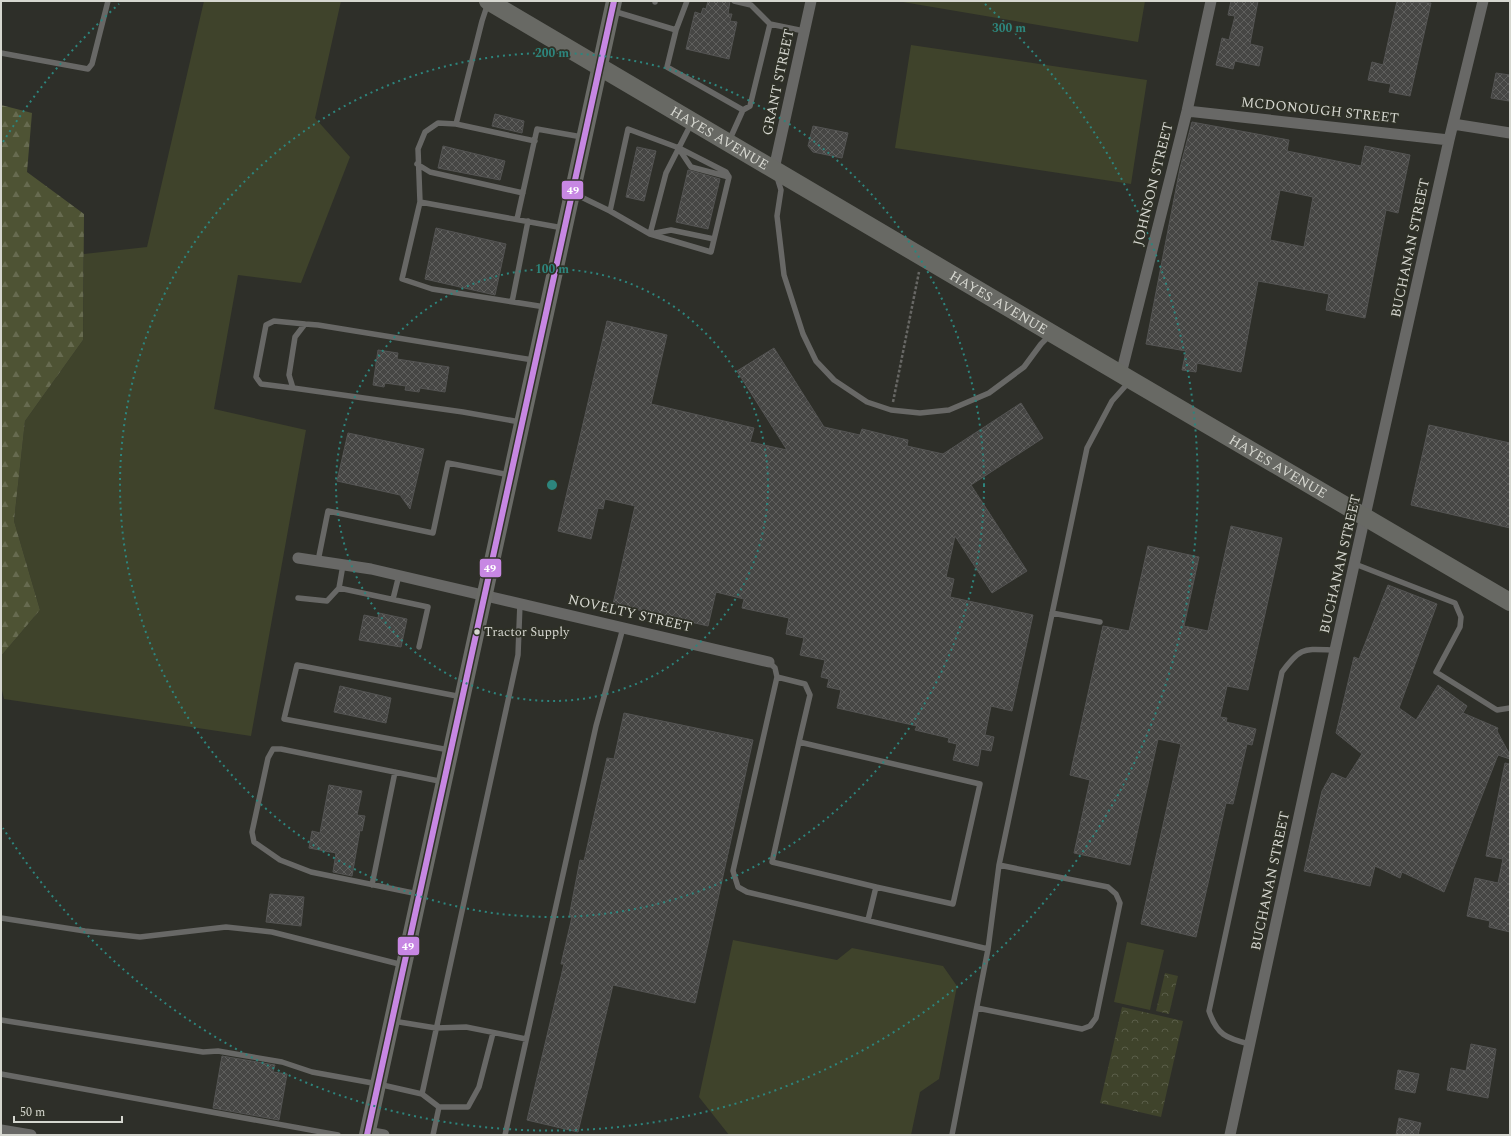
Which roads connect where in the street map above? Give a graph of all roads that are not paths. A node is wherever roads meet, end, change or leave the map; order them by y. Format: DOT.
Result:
graph roads {
  1 [pos="108,1"];
  2 [pos="489,1"];
  3 [pos="686,1"];
  4 [pos="734,1"];
  5 [pos="811,1"];
  6 [pos="1211,1"];
  7 [pos="1483,1"];
  8 [pos="742,2"];
  9 [pos="613,6"];
  10 [pos="770,24"];
  11 [pos="676,30"];
  12 [pos="804,31"];
  13 [pos="1,53"];
  14 [pos="599,68"];
  15 [pos="743,110"];
  16 [pos="1187,111"];
  17 [pos="692,122"];
  18 [pos="456,124"];
  19 [pos="1453,124"];
  20 [pos="1510,133"];
  21 [pos="584,138"];
  22 [pos="1449,140"];
  23 [pos="534,141"];
  24 [pos="728,143"];
  25 [pos="678,148"];
  26 [pos="417,164"];
  27 [pos="774,169"];
  28 [pos="729,177"];
  29 [pos="523,193"];
  30 [pos="572,193"];
  31 [pos="420,202"];
  32 [pos="610,211"];
  33 [pos="517,219"];
  34 [pos="528,221"];
  35 [pos="565,228"];
  36 [pos="650,234"];
  37 [pos="714,239"];
  38 [pos="512,302"];
  39 [pos="548,308"];
  40 [pos="306,324"];
  41 [pos="1052,333"];
  42 [pos="536,360"];
  43 [pos="1126,377"];
  44 [pos="293,388"];
  45 [pos="522,422"];
  46 [pos="510,475"];
  47 [pos="1366,518"];
  48 [pos="298,558"];
  49 [pos="318,561"];
  50 [pos="1355,564"];
  51 [pos="343,565"];
  52 [pos="399,575"];
  53 [pos="339,588"];
  54 [pos="484,594"];
  55 [pos="298,598"];
  56 [pos="393,600"];
  57 [pos="1510,602"];
  58 [pos="520,603"];
  59 [pos="1052,613"];
  60 [pos="1100,622"];
  61 [pos="624,627"];
  62 [pos="419,647"];
  63 [pos="1335,650"];
  64 [pos="769,662"];
  65 [pos="777,677"];
  66 [pos="462,697"];
  67 [pos="1510,708"];
  68 [pos="799,742"];
  69 [pos="451,751"];
  70 [pos="395,772"];
  71 [pos="444,782"];
  72 [pos="999,864"];
  73 [pos="372,885"];
  74 [pos="876,887"];
  75 [pos="420,895"];
  76 [pos="1,918"];
  77 [pos="868,920"];
  78 [pos="988,949"];
  79 [pos="405,965"];
  80 [pos="977,1008"];
  81 [pos="1,1020"];
  82 [pos="392,1021"];
  83 [pos="436,1028"];
  84 [pos="492,1032"];
  85 [pos="526,1039"];
  86 [pos="1249,1044"];
  87 [pos="1,1074"];
  88 [pos="378,1084"];
  89 [pos="422,1094"];
  90 [pos="439,1107"];
  91 [pos="1,1130"];
  92 [pos="367,1134"];
  93 [pos="31,1135"];
  94 [pos="338,1135"];
  95 [pos="384,1135"];
  96 [pos="433,1135"];
  97 [pos="505,1135"];
  98 [pos="952,1135"];
  99 [pos="1230,1135"];
  1 -- 13 [label="lane"];
  2 -- 14 [label="main road, HAYES AVENUE"];
  2 -- 18 [label="lane"];
  3 -- 11 [label="lane"];
  4 -- 8 [label="lane"];
  5 -- 12 [label="street, GRANT STREET"];
  6 -- 16 [label="street, JOHNSON STREET"];
  7 -- 19 [label="street, BUCHANAN STREET"];
  8 -- 10 [label="lane"];
  9 -- 11 [label="lane"];
  9 -- 14 [label="main road"];
  10 -- 12 [label="lane"];
  10 -- 15 [label="lane"];
  11 -- 15 [label="lane"];
  12 -- 27 [label="street, GRANT STREET"];
  14 -- 17 [label="main road, HAYES AVENUE"];
  14 -- 21 [label="main road"];
  15 -- 24 [label="lane"];
  16 -- 22 [label="street, MCDONOUGH STREET"];
  16 -- 43 [label="street, JOHNSON STREET"];
  17 -- 24 [label="main road, HAYES AVENUE"];
  17 -- 25 [label="lane"];
  18 -- 23 [label="lane"];
  18 -- 26 [label="lane"];
  19 -- 20 [label="street"];
  19 -- 22 [label="street, BUCHANAN STREET"];
  21 -- 23 [label="lane"];
  21 -- 30 [label="main road"];
  22 -- 47 [label="street, BUCHANAN STREET"];
  23 -- 29 [label="lane"];
  24 -- 27 [label="main road, HAYES AVENUE"];
  25 -- 28 [label="lane"];
  25 -- 28 [label="lane"];
  25 -- 32 [label="lane"];
  25 -- 36 [label="lane"];
  26 -- 29 [label="lane"];
  26 -- 31 [label="lane"];
  27 -- 41 [label="main road, HAYES AVENUE"];
  27 -- 41 [label="lane"];
  28 -- 37 [label="lane"];
  29 -- 33 [label="lane"];
  30 -- 32 [label="lane"];
  30 -- 35 [label="main road"];
  31 -- 33 [label="lane"];
  31 -- 38 [label="lane"];
  32 -- 36 [label="lane"];
  33 -- 34 [label="lane"];
  34 -- 35 [label="lane"];
  34 -- 38 [label="lane"];
  35 -- 39 [label="main road"];
  36 -- 37 [label="lane"];
  36 -- 37 [label="lane"];
  38 -- 39 [label="lane"];
  39 -- 42 [label="main road"];
  40 -- 42 [label="lane"];
  40 -- 44 [label="lane"];
  40 -- 44 [label="lane"];
  41 -- 43 [label="main road, HAYES AVENUE"];
  42 -- 45 [label="main road"];
  43 -- 47 [label="main road, HAYES AVENUE"];
  43 -- 59 [label="lane"];
  44 -- 45 [label="lane"];
  45 -- 46 [label="main road"];
  46 -- 49 [label="lane"];
  46 -- 54 [label="main road"];
  47 -- 50 [label="street, BUCHANAN STREET"];
  47 -- 57 [label="main road, HAYES AVENUE"];
  48 -- 49 [label="street, NOVELTY STREET"];
  49 -- 51 [label="street, NOVELTY STREET"];
  50 -- 63 [label="street, BUCHANAN STREET"];
  50 -- 67 [label="lane"];
  51 -- 52 [label="street, NOVELTY STREET"];
  51 -- 53 [label="lane"];
  52 -- 54 [label="street, NOVELTY STREET"];
  52 -- 56 [label="lane"];
  53 -- 55 [label="lane"];
  53 -- 56 [label="lane"];
  54 -- 58 [label="street, NOVELTY STREET"];
  54 -- 66 [label="main road"];
  56 -- 62 [label="lane"];
  58 -- 61 [label="street, NOVELTY STREET"];
  58 -- 83 [label="lane"];
  59 -- 60 [label="lane"];
  59 -- 72 [label="lane"];
  61 -- 64 [label="street, NOVELTY STREET"];
  61 -- 85 [label="lane"];
  63 -- 86 [label="street, BUCHANAN STREET"];
  63 -- 86 [label="lane"];
  64 -- 65 [label="lane"];
  65 -- 68 [label="lane"];
  65 -- 77 [label="lane"];
  66 -- 69 [label="main road"];
  66 -- 69 [label="lane"];
  68 -- 74 [label="lane"];
  68 -- 74 [label="lane"];
  69 -- 71 [label="main road"];
  70 -- 71 [label="lane"];
  70 -- 73 [label="lane"];
  70 -- 73 [label="lane"];
  71 -- 75 [label="main road"];
  72 -- 78 [label="lane"];
  72 -- 80 [label="lane"];
  73 -- 75 [label="lane"];
  74 -- 77 [label="lane"];
  75 -- 79 [label="main road"];
  76 -- 79 [label="lane"];
  77 -- 78 [label="lane"];
  78 -- 80 [label="lane"];
  79 -- 82 [label="main road"];
  80 -- 98 [label="lane"];
  81 -- 88 [label="lane"];
  82 -- 83 [label="lane"];
  82 -- 88 [label="main road"];
  83 -- 84 [label="lane"];
  83 -- 89 [label="lane"];
  84 -- 85 [label="lane"];
  84 -- 90 [label="lane"];
  85 -- 97 [label="lane"];
  86 -- 99 [label="street, BUCHANAN STREET"];
  87 -- 94 [label="lane"];
  88 -- 89 [label="lane"];
  88 -- 92 [label="main road"];
  89 -- 90 [label="lane"];
  90 -- 96 [label="lane"];
  91 -- 93 [label="street"];
  92 -- 95 [label="street"];
}
